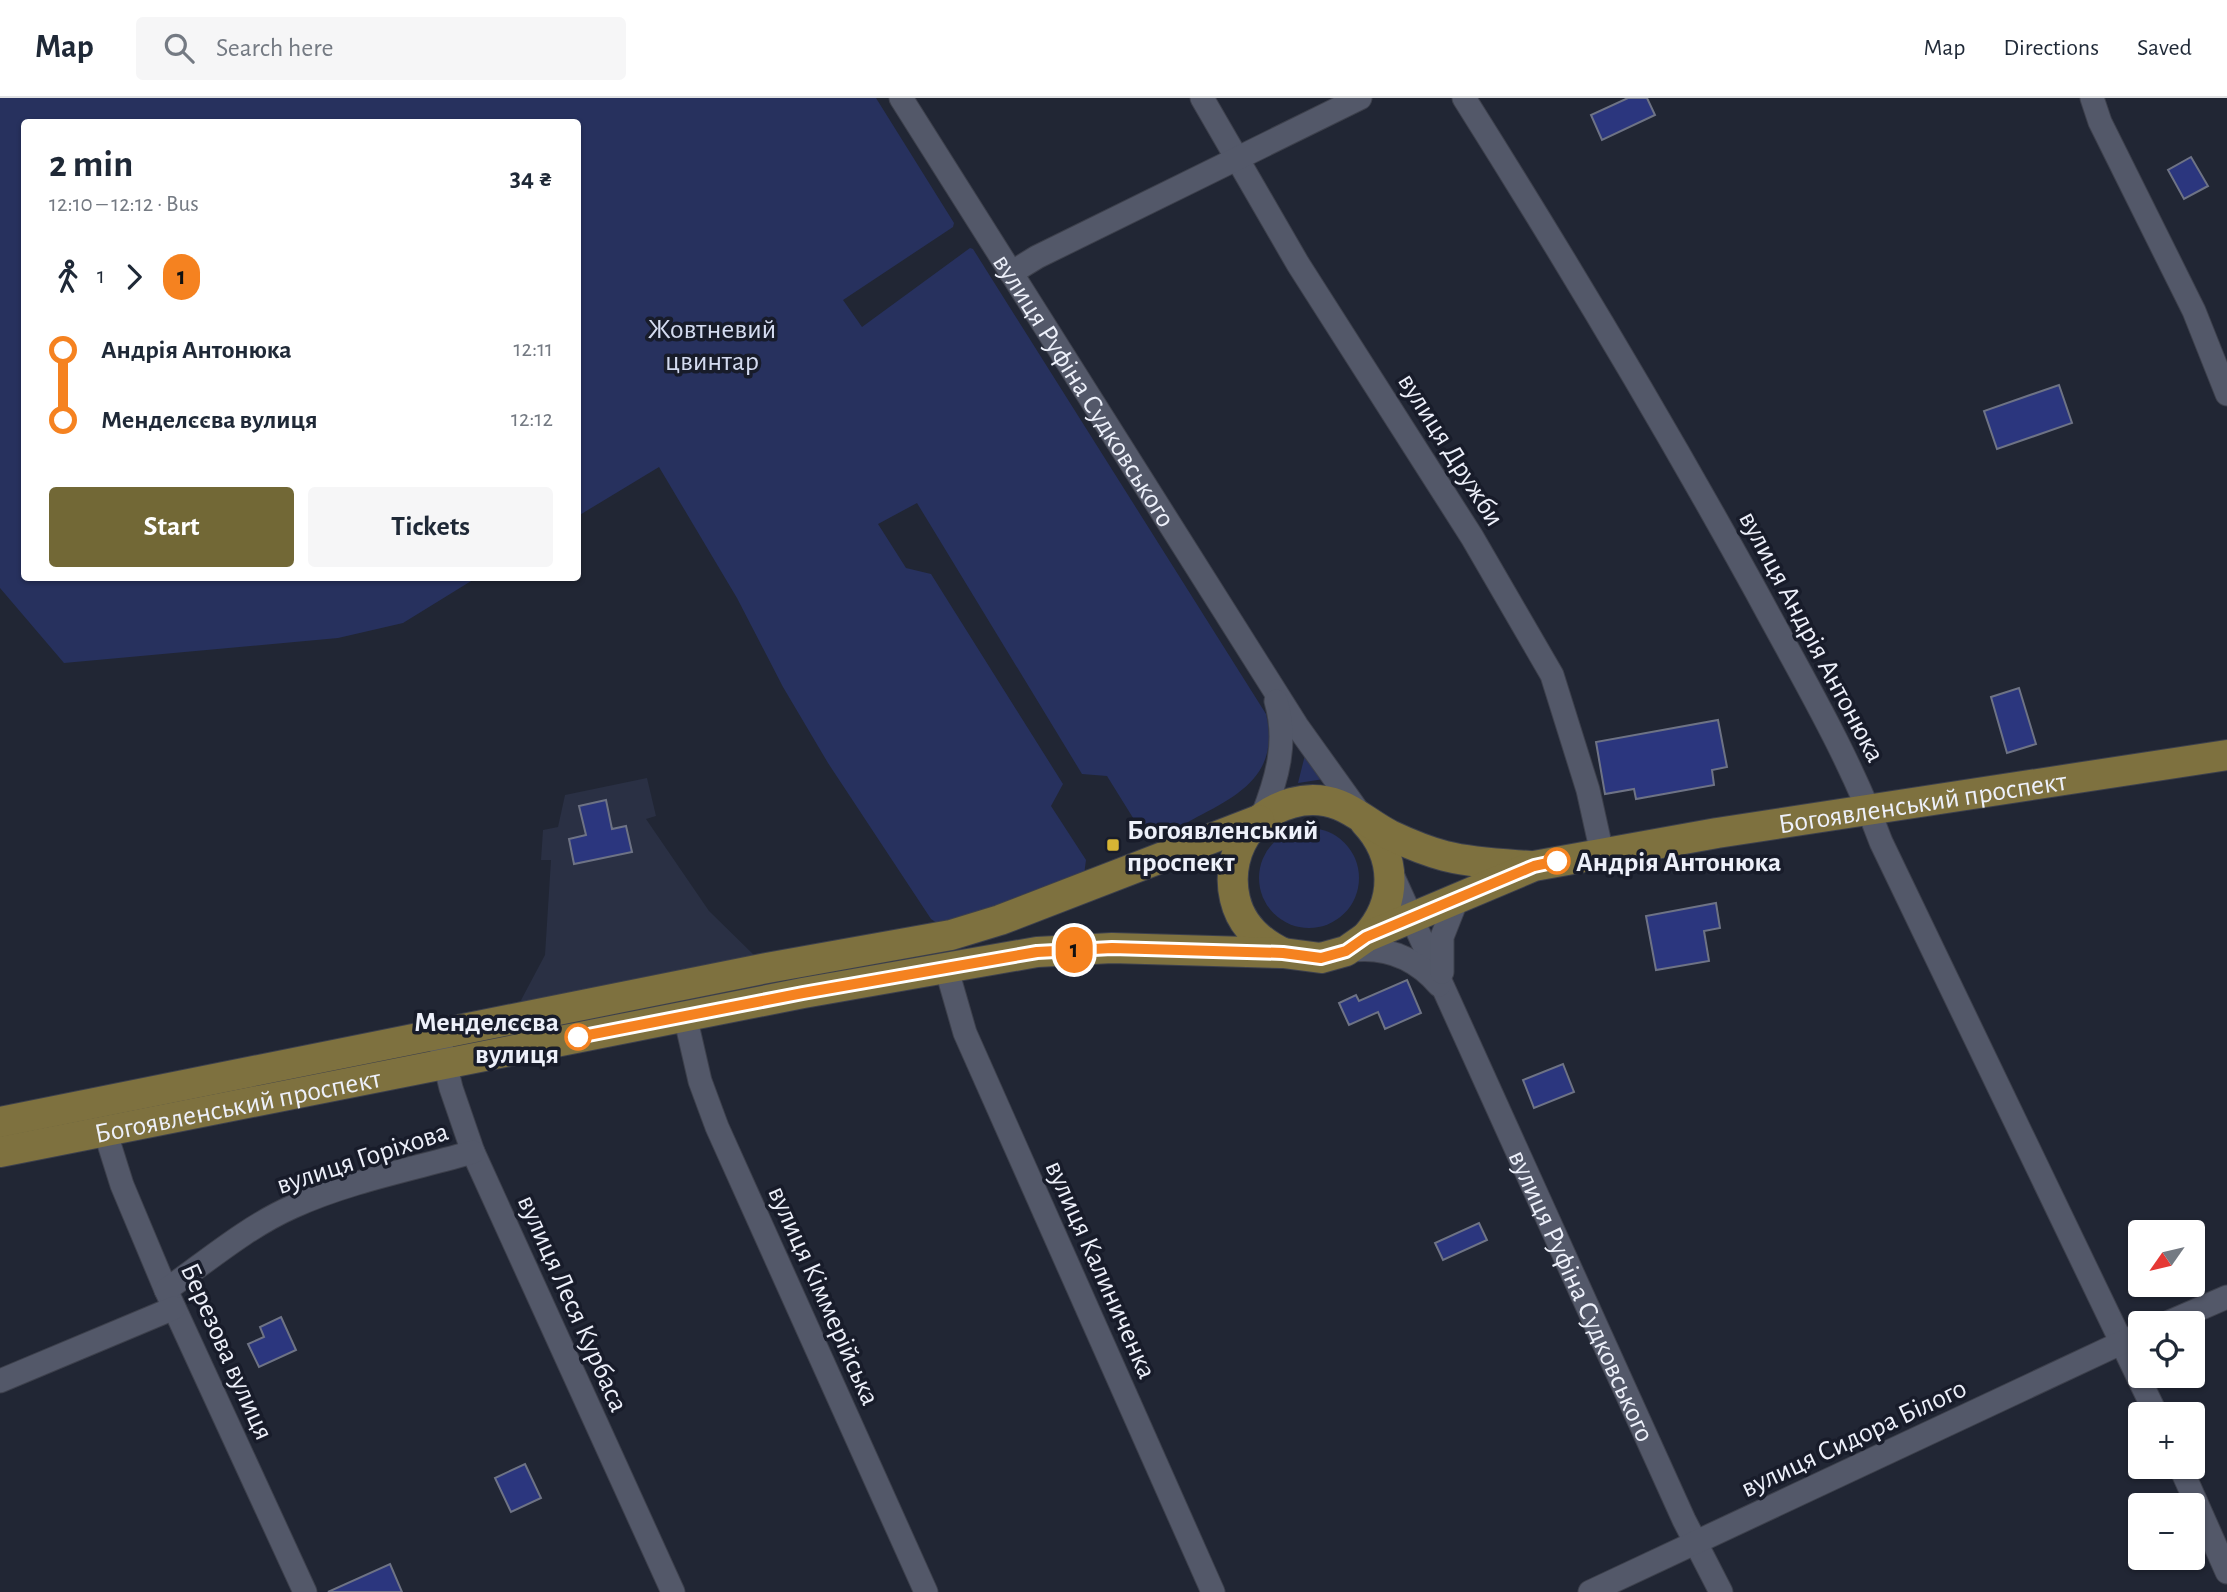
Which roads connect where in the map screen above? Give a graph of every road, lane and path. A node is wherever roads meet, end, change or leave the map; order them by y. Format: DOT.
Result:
graph roads {
  1 [pos="901,98"];
  2 [pos="1202,98"];
  3 [pos="1360,98"];
  4 [pos="1464,98"];
  5 [pos="2092,98"];
  6 [pos="1236,157"];
  7 [pos="1011,273"];
  8 [pos="2227,394"];
  9 [pos="1269,681"];
  10 [pos="2227,755"];
  11 [pos="1869,811"];
  12 [pos="1260,819"];
  13 [pos="1365,821"];
  14 [pos="1602,853"];
  15 [pos="1534,866"];
  16 [pos="1390,870"];
  17 [pos="1457,899"];
  18 [pos="1413,918"];
  19 [pos="1356,944"];
  20 [pos="1283,953"];
  21 [pos="946,967"];
  22 [pos="1448,999"];
  23 [pos="685,1016"];
  24 [pos="438,1034"];
  25 [pos="445,1063"];
  26 [pos="0,1122"];
  27 [pos="105,1131"];
  28 [pos="0,1152"];
  29 [pos="473,1152"];
  30 [pos="2227,1297"];
  31 [pos="170,1299"];
  32 [pos="2195,1311"];
  33 [pos="2128,1330"];
  34 [pos="2128,1340"];
  35 [pos="0,1381"];
  36 [pos="2186,1479"];
  37 [pos="1697,1544"];
  38 [pos="2227,1572"];
  39 [pos="305,1592"];
  40 [pos="673,1592"];
  41 [pos="926,1592"];
  42 [pos="1213,1592"];
  43 [pos="1590,1592"];
  44 [pos="1721,1592"];
  1 -- 7 [label="street, вулиця Руфіна Судковського"];
  2 -- 6 [label="street, вулиця Дружби"];
  3 -- 6 [label="street"];
  4 -- 11 [label="street, вулиця Андрія Антонюка"];
  5 -- 8 [label="street"];
  6 -- 7 [label="street"];
  6 -- 14 [label="street, вулиця Дружби"];
  7 -- 9 [label="street, вулиця Руфіна Судковського"];
  9 -- 12 [label="street, вулиця Руфіна Судковського"];
  9 -- 13 [label="street, вулиця Руфіна Судковського"];
  10 -- 11 [label="main road, Богоявленський проспект"];
  11 -- 14 [label="main road, Богоявленський проспект"];
  11 -- 33 [label="street, вулиця Андрія Антонюка"];
  12 -- 13 [label="main road, Богоявленський проспект"];
  12 -- 20 [label="main road"];
  12 -- 24 [label="main road, Богоявленський проспект"];
  13 -- 15 [label="main road, Богоявленський проспект"];
  13 -- 16 [label="main road, вулиця Руфіна Судковського"];
  14 -- 15 [label="main road, Богоявленський проспект"];
  15 -- 17 [label="main road, Богоявленський проспект"];
  16 -- 18 [label="street, вулиця Руфіна Судковського"];
  16 -- 19 [label="main road"];
  17 -- 18 [label="main road, Богоявленський проспект"];
  17 -- 22 [label="street, вулиця Руфіна Судковського"];
  18 -- 19 [label="main road, Богоявленський проспект"];
  18 -- 22 [label="street, вулиця Руфіна Судковського"];
  19 -- 20 [label="main road, Богоявленський проспект"];
  19 -- 22 [label="street, вулиця Руфіна Судковського"];
  20 -- 21 [label="main road, Богоявленський проспект"];
  21 -- 23 [label="main road, Богоявленський проспект"];
  21 -- 42 [label="street, вулиця Калиниченка"];
  22 -- 37 [label="street, вулиця Руфіна Судковського"];
  23 -- 25 [label="main road, Богоявленський проспект"];
  23 -- 41 [label="street, вулиця Кіммерійська"];
  24 -- 25 [label="street, вулиця Леся Курбаса"];
  24 -- 26 [label="main road, Богоявленський проспект"];
  25 -- 27 [label="main road, Богоявленський проспект"];
  25 -- 29 [label="street, вулиця Леся Курбаса"];
  27 -- 28 [label="main road, Богоявленський проспект"];
  27 -- 31 [label="street, Березова вулиця"];
  29 -- 31 [label="street, вулиця Горіхова"];
  29 -- 40 [label="street, вулиця Леся Курбаса"];
  30 -- 32 [label="street"];
  31 -- 35 [label="street, вулиця Горіхова"];
  31 -- 39 [label="street, Березова вулиця"];
  34 -- 37 [label="street, вулиця Сидора Білого"];
  36 -- 38 [label="street"];
  37 -- 43 [label="street, вулиця Сидора Білого"];
  37 -- 44 [label="street, вулиця Руфіна Судковського"];
}
